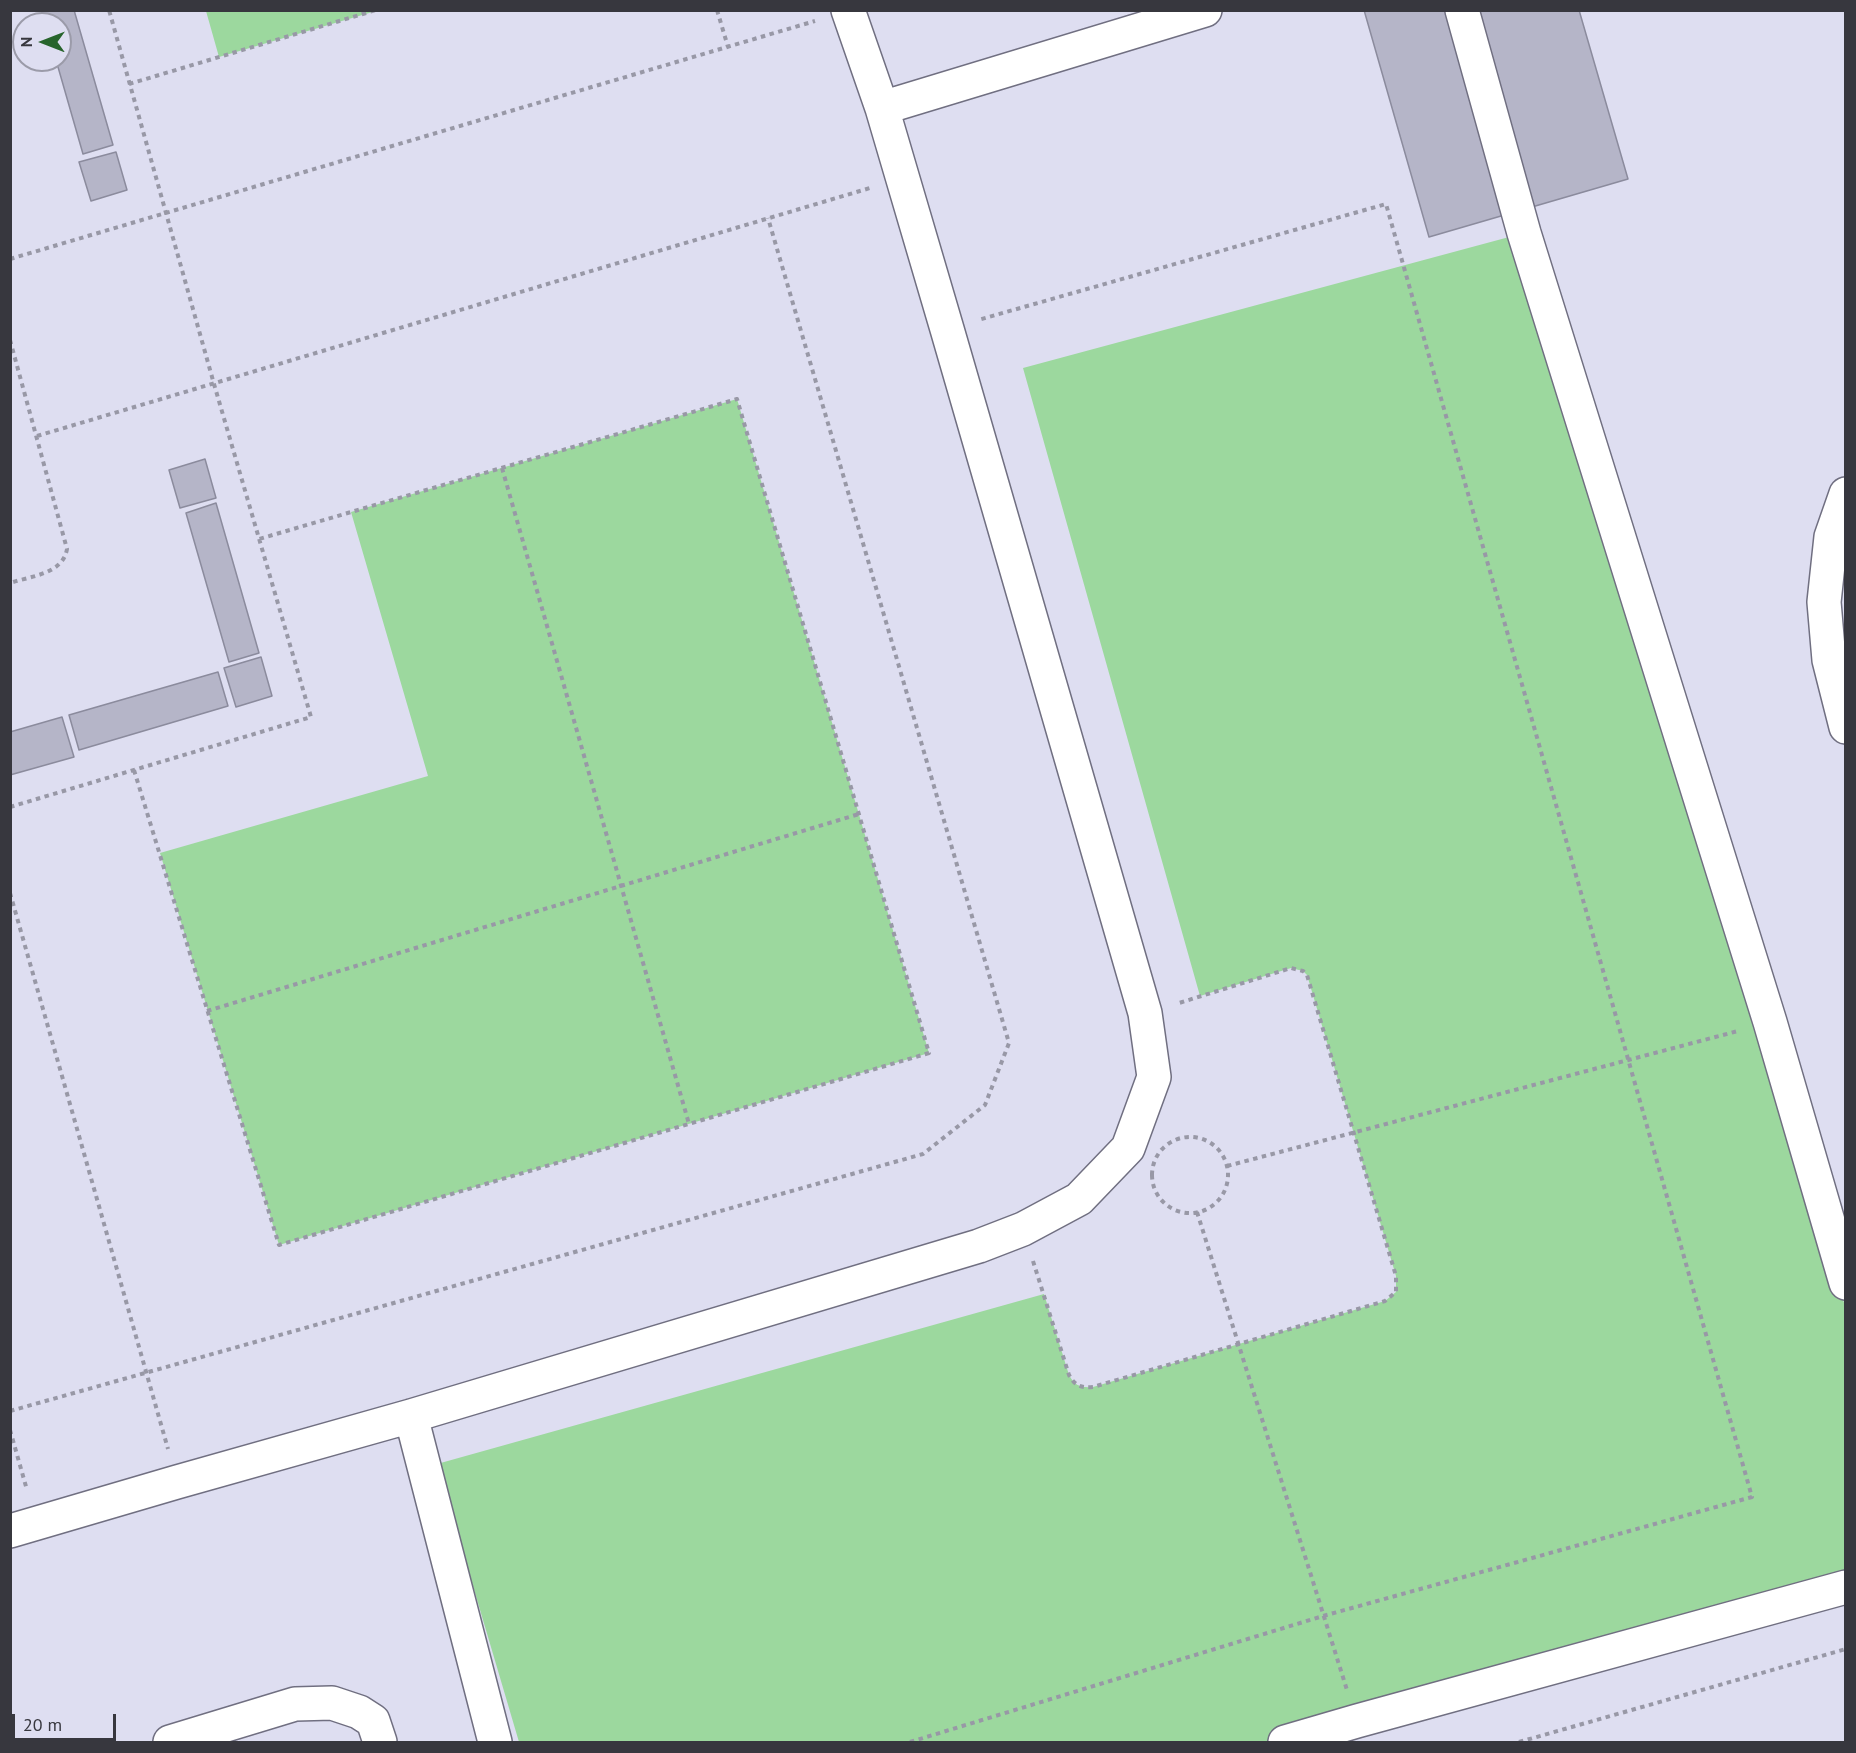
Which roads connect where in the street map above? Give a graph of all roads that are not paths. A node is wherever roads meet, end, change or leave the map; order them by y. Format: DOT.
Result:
graph roads {
  1 [pos="1205,10"];
  2 [pos="1462,10"];
  3 [pos="848,11"];
  4 [pos="882,108"];
  5 [pos="1845,494"];
  6 [pos="1845,727"];
  7 [pos="1845,1283"];
  8 [pos="411,1416"];
  9 [pos="24,1528"];
  10 [pos="1845,1587"];
  11 [pos="179,1741"];
  12 [pos="380,1743"];
  13 [pos="495,1743"];
  14 [pos="1286,1743"];
  1 -- 4 [label="lane"];
  2 -- 7 [label="lane"];
  3 -- 4 [label="lane"];
  4 -- 8 [label="lane"];
  5 -- 6 [label="lane"];
  8 -- 9 [label="lane"];
  8 -- 13 [label="lane"];
  10 -- 14 [label="lane"];
  11 -- 12 [label="lane"];
}
